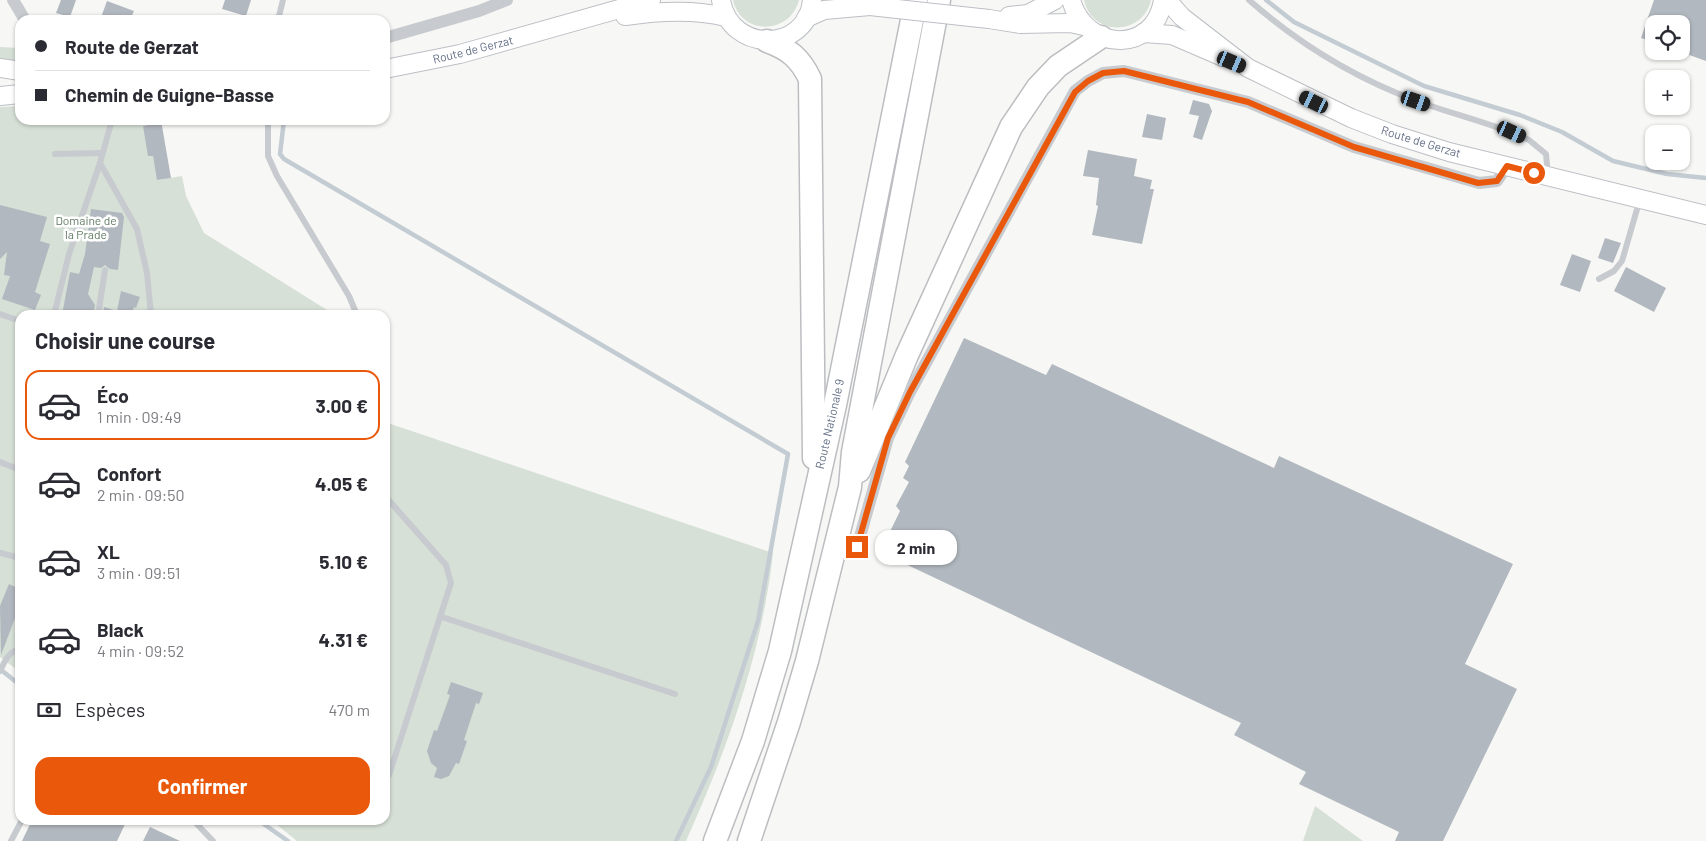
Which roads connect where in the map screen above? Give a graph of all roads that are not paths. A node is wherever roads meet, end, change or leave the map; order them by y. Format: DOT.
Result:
graph roads {
  1 [pos="13,0"];
  2 [pos="283,0"];
  3 [pos="507,0"];
  4 [pos="651,0"];
  5 [pos="721,0"];
  6 [pos="812,0"];
  7 [pos="852,0"];
  8 [pos="916,0"];
  9 [pos="940,0"];
  10 [pos="1055,0"];
  11 [pos="1071,0"];
  12 [pos="1163,0"];
  13 [pos="1167,0"];
  14 [pos="1249,0"];
  15 [pos="870,6"];
  16 [pos="22,15"];
  17 [pos="279,15"];
  18 [pos="726,18"];
  19 [pos="806,18"];
  20 [pos="989,19"];
  21 [pos="560,27"];
  22 [pos="1092,32"];
  23 [pos="1143,33"];
  24 [pos="390,37"];
  25 [pos="767,41"];
  26 [pos="0,68"];
  27 [pos="390,68"];
  28 [pos="1248,68"];
  29 [pos="15,70"];
  30 [pos="15,94"];
  31 [pos="0,96"];
  32 [pos="110,125"];
  33 [pos="268,125"];
  34 [pos="102,153"];
  35 [pos="54,154"];
  36 [pos="100,163"];
  37 [pos="1507,166"];
  38 [pos="1547,176"];
  39 [pos="1640,198"];
  40 [pos="1706,215"];
  41 [pos="76,230"];
  42 [pos="84,232"];
  43 [pos="105,270"];
  44 [pos="1599,279"];
  45 [pos="55,310"];
  46 [pos="99,310"];
  47 [pos="151,310"];
  48 [pos="355,310"];
  49 [pos="0,314"];
  50 [pos="15,319"];
  51 [pos="0,462"];
  52 [pos="15,468"];
  53 [pos="850,487"];
  54 [pos="814,491"];
  55 [pos="390,502"];
  56 [pos="857,547"];
  57 [pos="0,553"];
  58 [pos="15,557"];
  59 [pos="442,616"];
  60 [pos="15,650"];
  61 [pos="0,671"];
  62 [pos="675,694"];
  63 [pos="390,772"];
  64 [pos="19,825"];
  65 [pos="198,825"];
  66 [pos="11,841"];
  67 [pos="212,841"];
  68 [pos="716,841"];
  69 [pos="749,841"];
  1 -- 16 [label="street"];
  2 -- 17 [label="lane"];
  3 -- 24 [label="street"];
  4 -- 21 [label="main road, Route de Gerzat"];
  5 -- 18 [label="main road"];
  6 -- 19 [label="main road"];
  7 -- 15 [label="main road"];
  8 -- 54 [label="highway, Route Nationale 9"];
  9 -- 53 [label="highway"];
  10 -- 20 [label="main road"];
  11 -- 22 [label="main road"];
  12 -- 23 [label="main road"];
  13 -- 28 [label="main road, Route de Gerzat"];
  14 -- 38 [label="lane"];
  15 -- 19 [label="main road"];
  15 -- 20 [label="main road, bridge"];
  18 -- 21 [label="main road, Route de Gerzat"];
  18 -- 25 [label="main road"];
  19 -- 25 [label="main road"];
  20 -- 22 [label="main road"];
  21 -- 27 [label="main road, Route de Gerzat"];
  22 -- 23 [label="main road"];
  22 -- 53 [label="highway"];
  23 -- 28 [label="main road"];
  25 -- 54 [label="highway"];
  26 -- 29 [label="main road"];
  28 -- 37 [label="main road, Route de Gerzat"];
  30 -- 31 [label="main road"];
  32 -- 34 [label="lane"];
  33 -- 48 [label="lane"];
  34 -- 35 [label="lane"];
  34 -- 36 [label="lane"];
  36 -- 41 [label="lane"];
  36 -- 47 [label="lane"];
  37 -- 38 [label="main road, Route de Gerzat"];
  37 -- 56 [label="street"];
  38 -- 39 [label="main road, Route de Gerzat"];
  39 -- 40 [label="main road, Route de Gerzat"];
  39 -- 44 [label="lane"];
  41 -- 42 [label="lane"];
  41 -- 45 [label="lane"];
  43 -- 46 [label="lane"];
  49 -- 50 [label="lane"];
  51 -- 52 [label="lane"];
  53 -- 69 [label="highway"];
  54 -- 68 [label="highway, Route Nationale 9"];
  55 -- 59 [label="lane"];
  57 -- 58 [label="lane"];
  59 -- 62 [label="lane"];
  59 -- 63 [label="lane"];
  60 -- 61 [label="lane"];
  64 -- 66 [label="lane"];
  65 -- 67 [label="lane"];
}
